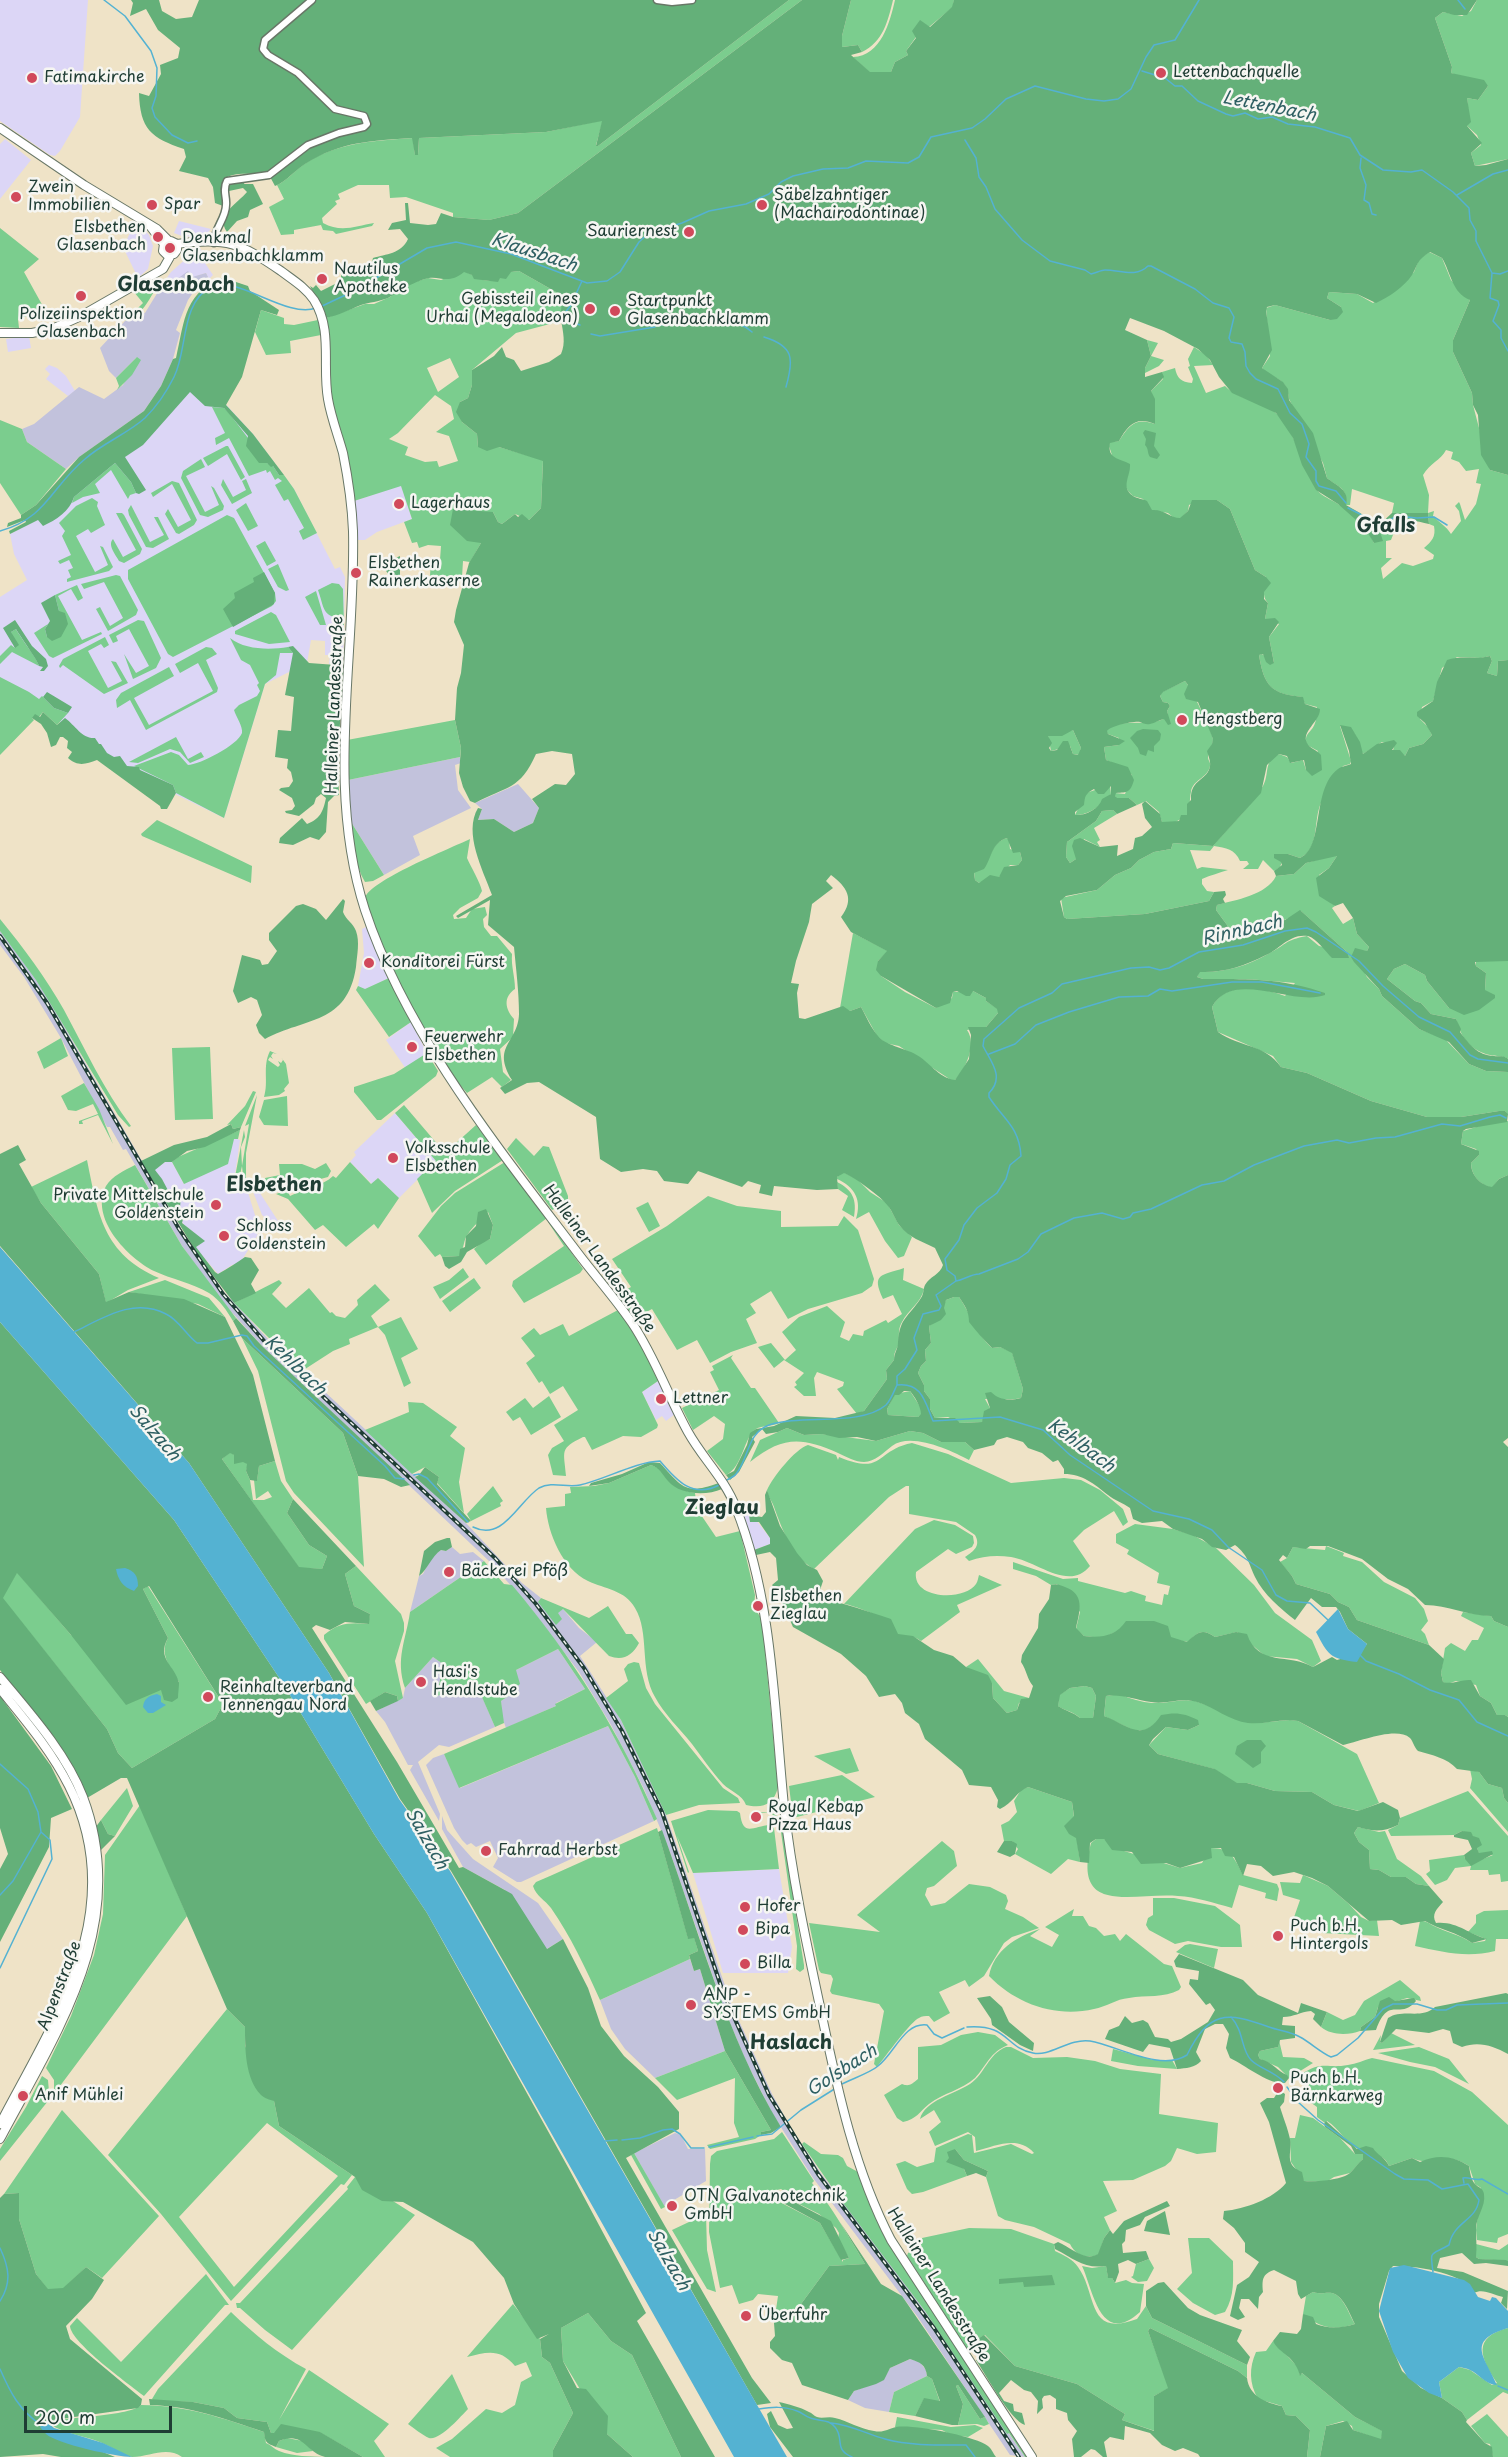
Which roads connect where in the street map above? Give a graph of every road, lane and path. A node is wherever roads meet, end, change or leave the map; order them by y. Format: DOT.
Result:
graph roads {
  1 [pos="312,0"];
  2 [pos="657,0"];
  3 [pos="692,0"];
  4 [pos="0,128"];
  5 [pos="210,243"];
  6 [pos="170,248"];
  7 [pos="0,333"];
  8 [pos="0,1677"];
  9 [pos="0,1689"];
  10 [pos="0,2124"];
  11 [pos="0,2139"];
  12 [pos="1032,2457"];
  1 -- 5 [label="street"];
  2 -- 3 [label="street"];
  4 -- 6 [label="main road"];
  5 -- 6 [label="main road"];
  5 -- 12 [label="main road, Halleiner Landesstraße"];
  6 -- 7 [label="main road"];
  8 -- 11 [label="main road, Alpenstraße"];
  9 -- 10 [label="main road, Alpenstraße"];
}
